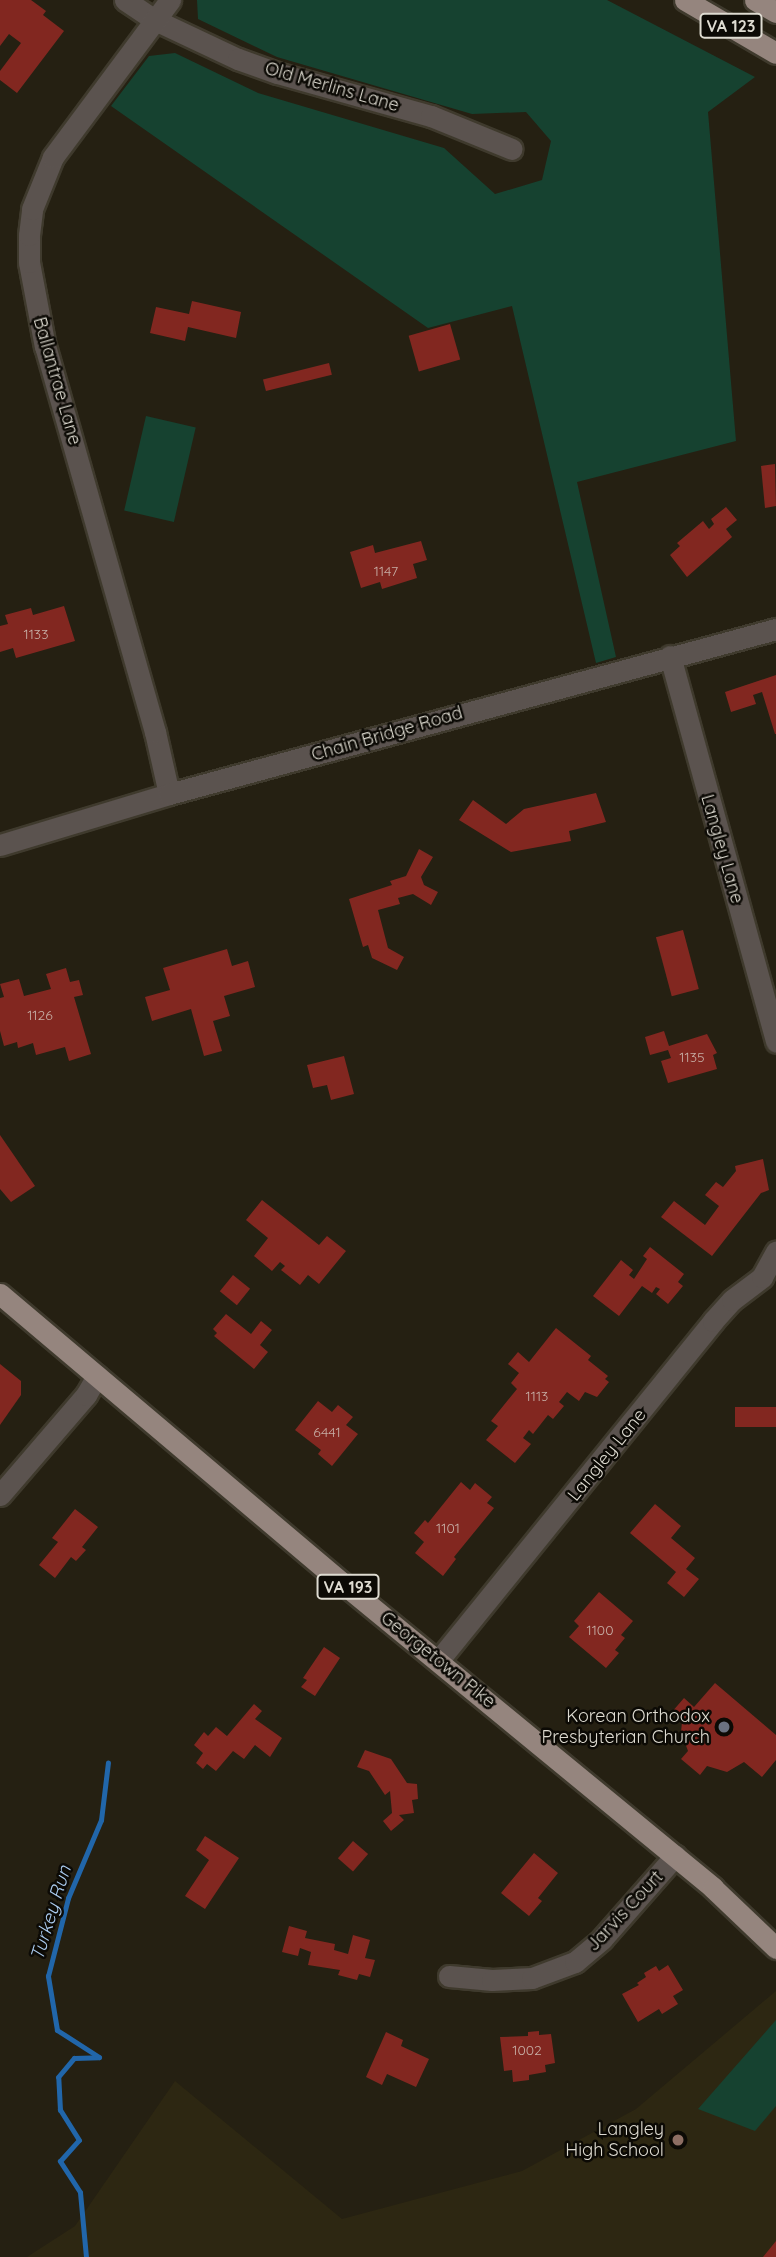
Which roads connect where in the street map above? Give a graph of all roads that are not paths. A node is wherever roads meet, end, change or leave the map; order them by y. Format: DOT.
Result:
graph roads {
  1 [pos="125,0"];
  2 [pos="170,0"];
  3 [pos="685,0"];
  4 [pos="755,0"];
  5 [pos="776,12"];
  6 [pos="155,20"];
  7 [pos="776,53"];
  8 [pos="512,149"];
  9 [pos="776,629"];
  10 [pos="670,656"];
  11 [pos="169,794"];
  12 [pos="0,845"];
  13 [pos="776,1042"];
  14 [pos="776,1252"];
  15 [pos="769,1279"];
  16 [pos="0,1294"];
  17 [pos="97,1376"];
  18 [pos="0,1495"];
  19 [pos="438,1661"];
  20 [pos="675,1856"];
  21 [pos="776,1948"];
  22 [pos="449,1976"];
  1 -- 6 [label="street, Old Merlins Lane"];
  2 -- 6 [label="street, Ballantrae Lane"];
  3 -- 7 [label="main road, VA 123"];
  4 -- 5 [label="main road, VA 123"];
  6 -- 8 [label="street, Old Merlins Lane"];
  6 -- 11 [label="street, Ballantrae Lane"];
  9 -- 10 [label="street, Chain Bridge Road"];
  10 -- 11 [label="street, Chain Bridge Road"];
  10 -- 13 [label="street, Langley Lane"];
  11 -- 12 [label="street, Chain Bridge Road"];
  14 -- 15 [label="street, Langley Lane"];
  15 -- 19 [label="street, Langley Lane"];
  16 -- 17 [label="main road, Georgetown Pike / VA 193"];
  17 -- 18 [label="street"];
  17 -- 19 [label="main road, Georgetown Pike / VA 193"];
  19 -- 20 [label="main road, Georgetown Pike / VA 193"];
  20 -- 21 [label="main road, Georgetown Pike / VA 193"];
  20 -- 22 [label="street, Jarvis Court"];
}
